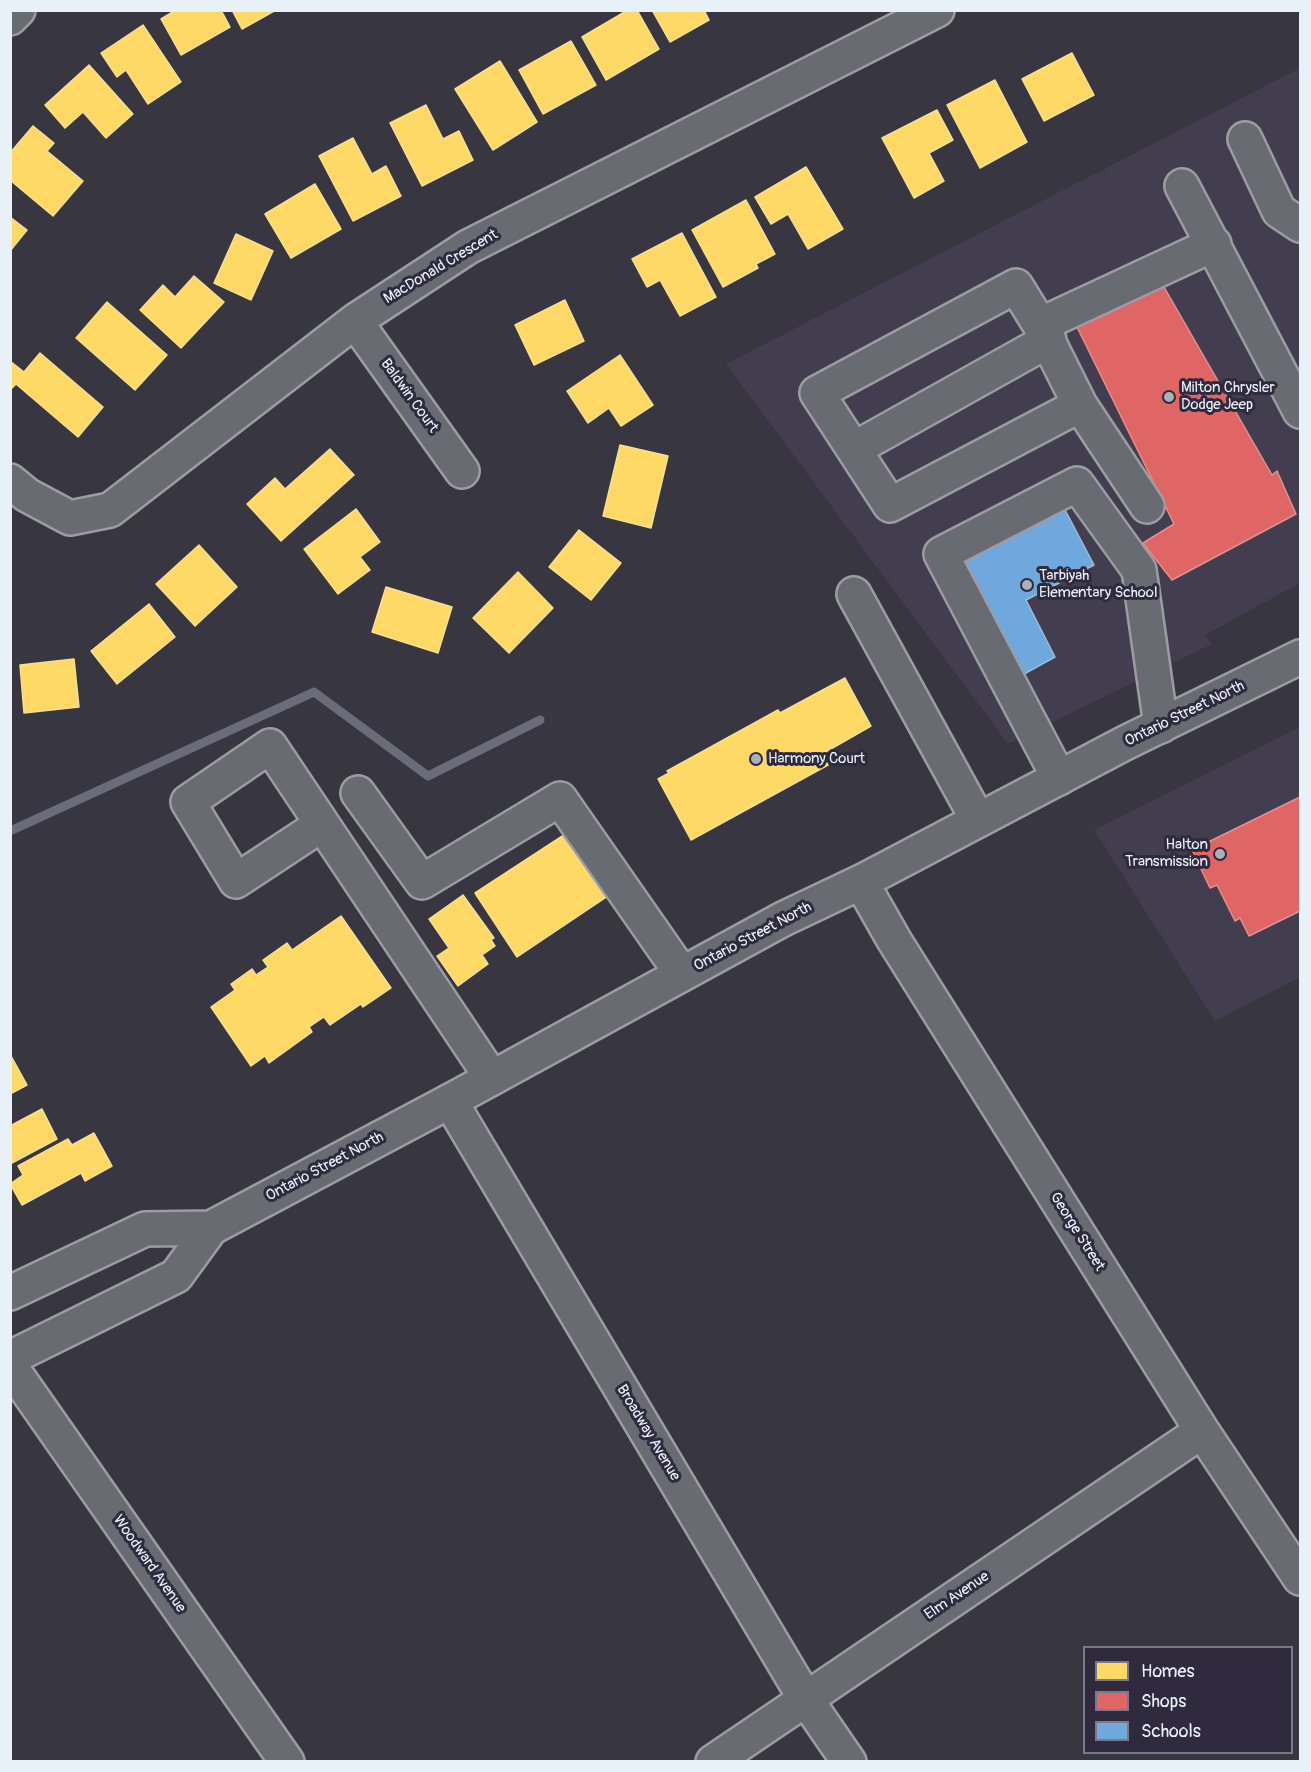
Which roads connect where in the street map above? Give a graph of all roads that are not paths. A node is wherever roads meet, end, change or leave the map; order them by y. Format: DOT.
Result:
graph roads {
  1 [pos="18,10"];
  2 [pos="937,10"];
  3 [pos="10,18"];
  4 [pos="1245,140"];
  5 [pos="1182,186"];
  6 [pos="1300,225"];
  7 [pos="1214,244"];
  8 [pos="355,321"];
  9 [pos="1045,333"];
  10 [pos="1080,405"];
  11 [pos="1300,411"];
  12 [pos="854,449"];
  13 [pos="462,471"];
  14 [pos="10,481"];
  15 [pos="1147,506"];
  16 [pos="854,594"];
  17 [pos="1300,657"];
  18 [pos="1161,726"];
  19 [pos="1059,778"];
  20 [pos="358,793"];
  21 [pos="978,820"];
  22 [pos="321,825"];
  23 [pos="861,882"];
  24 [pos="682,974"];
  25 [pos="492,1078"];
  26 [pos="450,1101"];
  27 [pos="211,1228"];
  28 [pos="10,1293"];
  29 [pos="10,1358"];
  30 [pos="10,1366"];
  31 [pos="1202,1431"];
  32 [pos="1300,1578"];
  33 [pos="805,1698"];
  34 [pos="287,1761"];
  35 [pos="713,1761"];
  36 [pos="849,1761"];
  1 -- 3 [label="street"];
  2 -- 8 [label="street, MacDonald Crescent"];
  4 -- 6 [label="street"];
  5 -- 7 [label="street"];
  7 -- 9 [label="street"];
  7 -- 11 [label="street"];
  8 -- 13 [label="street, Baldwin Court"];
  8 -- 14 [label="street, MacDonald Crescent"];
  9 -- 10 [label="street"];
  9 -- 12 [label="street"];
  9 -- 12 [label="street"];
  10 -- 12 [label="street"];
  10 -- 15 [label="street"];
  16 -- 21 [label="street"];
  17 -- 18 [label="street, Ontario Street North"];
  18 -- 19 [label="street, Ontario Street North"];
  18 -- 19 [label="street"];
  19 -- 21 [label="street, Ontario Street North"];
  20 -- 24 [label="street"];
  21 -- 23 [label="street, Ontario Street North"];
  22 -- 25 [label="street"];
  23 -- 24 [label="street, Ontario Street North"];
  23 -- 31 [label="street, George Street"];
  24 -- 25 [label="street, Ontario Street North"];
  25 -- 26 [label="street, Ontario Street North"];
  26 -- 27 [label="street, Ontario Street North"];
  26 -- 33 [label="street, Broadway Avenue"];
  27 -- 28 [label="street, Ontario Street North"];
  27 -- 29 [label="street, Ontario Street North"];
  30 -- 34 [label="street, Woodward Avenue"];
  31 -- 32 [label="street, George Street"];
  31 -- 33 [label="street, Elm Avenue"];
  33 -- 35 [label="street, Elm Avenue"];
  33 -- 36 [label="street, Broadway Avenue"];
}
